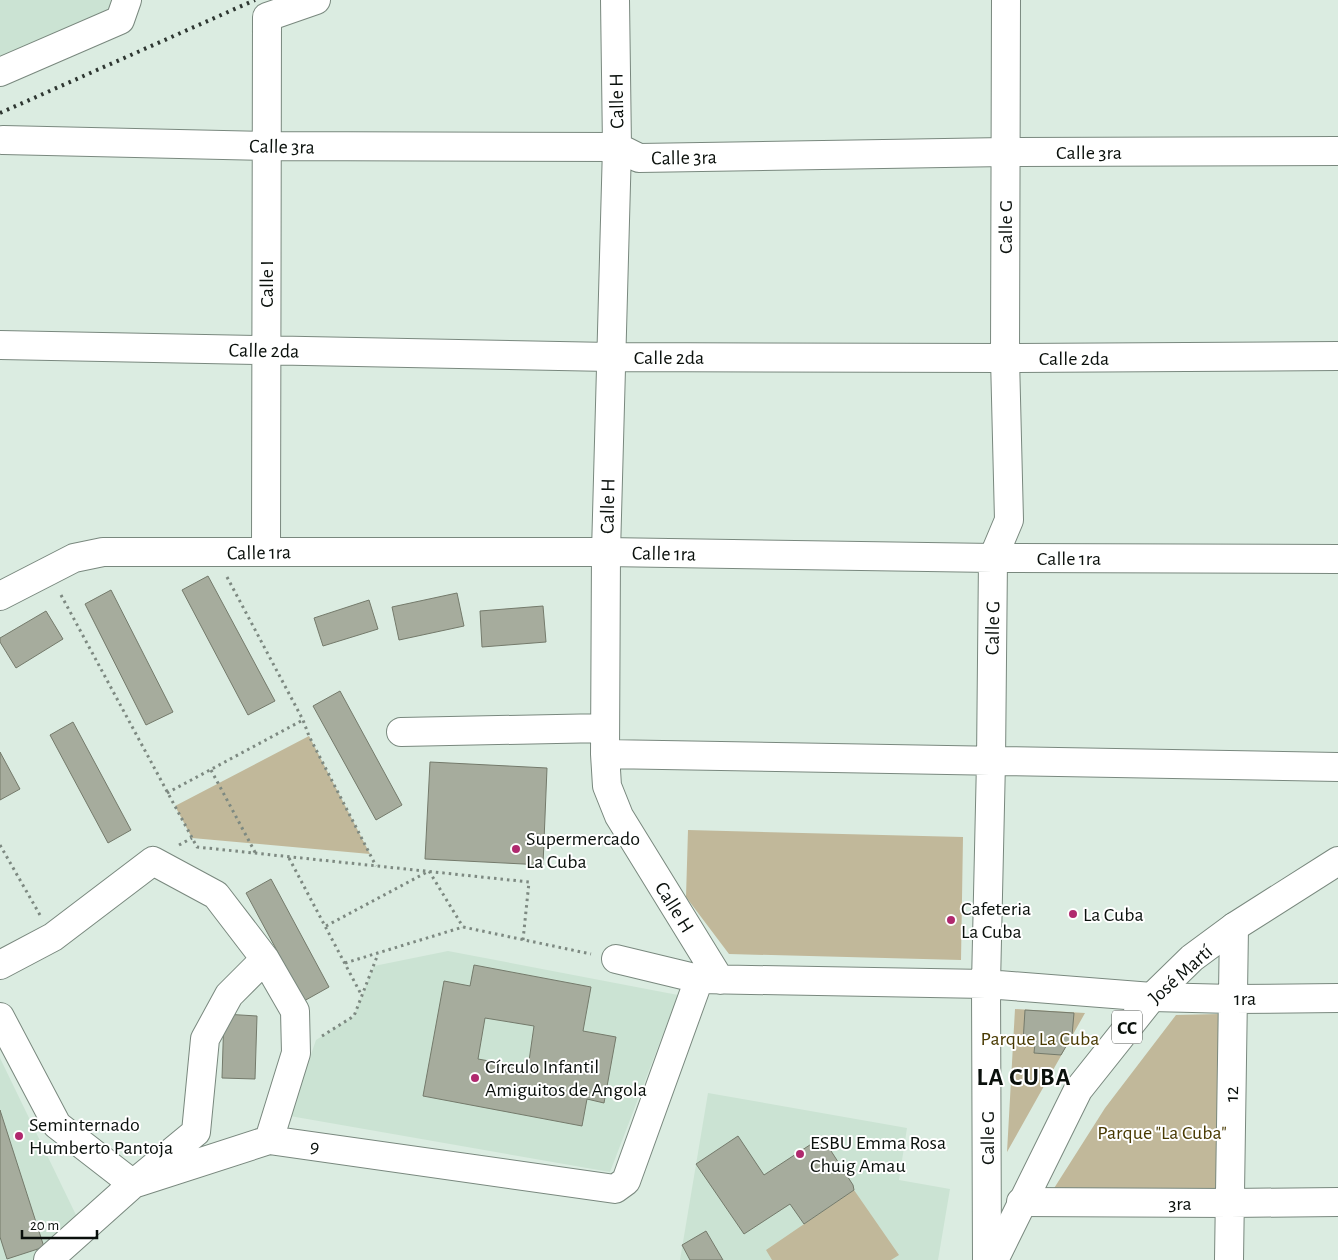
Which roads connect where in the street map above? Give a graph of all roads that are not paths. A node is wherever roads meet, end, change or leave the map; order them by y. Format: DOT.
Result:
graph roads {
  1 [pos="127,0"];
  2 [pos="316,0"];
  3 [pos="615,0"];
  4 [pos="1006,0"];
  5 [pos="0,72"];
  6 [pos="3,140"];
  7 [pos="266,146"];
  8 [pos="617,147"];
  9 [pos="1006,152"];
  10 [pos="1338,152"];
  11 [pos="0,345"];
  12 [pos="266,350"];
  13 [pos="1338,356"];
  14 [pos="610,357"];
  15 [pos="1005,358"];
  16 [pos="266,552"];
  17 [pos="606,552"];
  18 [pos="993,558"];
  19 [pos="1338,559"];
  20 [pos="0,596"];
  21 [pos="605,728"];
  22 [pos="402,732"];
  23 [pos="605,754"];
  24 [pos="991,761"];
  25 [pos="1338,768"];
  26 [pos="1338,861"];
  27 [pos="1234,927"];
  28 [pos="265,958"];
  29 [pos="616,960"];
  30 [pos="0,965"];
  31 [pos="709,980"];
  32 [pos="986,984"];
  33 [pos="1152,997"];
  34 [pos="1233,998"];
  35 [pos="1338,998"];
  36 [pos="0,1017"];
  37 [pos="269,1140"];
  38 [pos="133,1184"];
  39 [pos="1021,1202"];
  40 [pos="1338,1202"];
  41 [pos="1230,1203"];
  42 [pos="48,1260"];
  43 [pos="987,1260"];
  44 [pos="994,1260"];
  45 [pos="1229,1260"];
  1 -- 5 [label="street"];
  2 -- 7 [label="street, Calle I"];
  3 -- 8 [label="street, Calle H"];
  4 -- 9 [label="street, Calle G"];
  6 -- 7 [label="street, Calle 3ra"];
  7 -- 8 [label="street, Calle 3ra"];
  7 -- 12 [label="street, Calle I"];
  8 -- 9 [label="street, Calle 3ra"];
  8 -- 14 [label="street, Calle H"];
  9 -- 10 [label="street, Calle 3ra"];
  9 -- 15 [label="street, Calle G"];
  11 -- 12 [label="street, Calle 2da"];
  12 -- 14 [label="street, Calle 2da"];
  12 -- 16 [label="street, Calle I"];
  13 -- 15 [label="street, Calle 2da"];
  14 -- 15 [label="street, Calle 2da"];
  14 -- 17 [label="street, Calle H"];
  15 -- 18 [label="street, Calle G"];
  16 -- 17 [label="street, Calle 1ra"];
  16 -- 20 [label="street, Calle 1ra"];
  17 -- 18 [label="street, Calle 1ra"];
  17 -- 21 [label="street, Calle H"];
  18 -- 19 [label="street, Calle 1ra"];
  18 -- 24 [label="street, Calle G"];
  21 -- 22 [label="street"];
  21 -- 23 [label="street, Calle H"];
  23 -- 24 [label="street"];
  23 -- 31 [label="street, Calle H"];
  24 -- 25 [label="street"];
  24 -- 32 [label="street, Calle G"];
  26 -- 27 [label="street, José Martí / CC"];
  27 -- 33 [label="street, José Martí / CC"];
  27 -- 34 [label="street, 12"];
  28 -- 30 [label="street"];
  28 -- 37 [label="street"];
  28 -- 38 [label="street"];
  29 -- 31 [label="street, 1ra"];
  31 -- 32 [label="street, 1ra"];
  31 -- 37 [label="street, 9"];
  32 -- 33 [label="street, 1ra"];
  32 -- 43 [label="street, Calle G"];
  33 -- 34 [label="street, 1ra"];
  33 -- 39 [label="street, José Martí / CC"];
  34 -- 35 [label="street, 1ra"];
  34 -- 41 [label="street, 12"];
  36 -- 38 [label="street"];
  37 -- 38 [label="street, 9"];
  38 -- 42 [label="street, 9"];
  39 -- 41 [label="street, 3ra"];
  39 -- 44 [label="street, José Martí / CC"];
  40 -- 41 [label="street, 3ra"];
  41 -- 45 [label="street, 12"];
}
